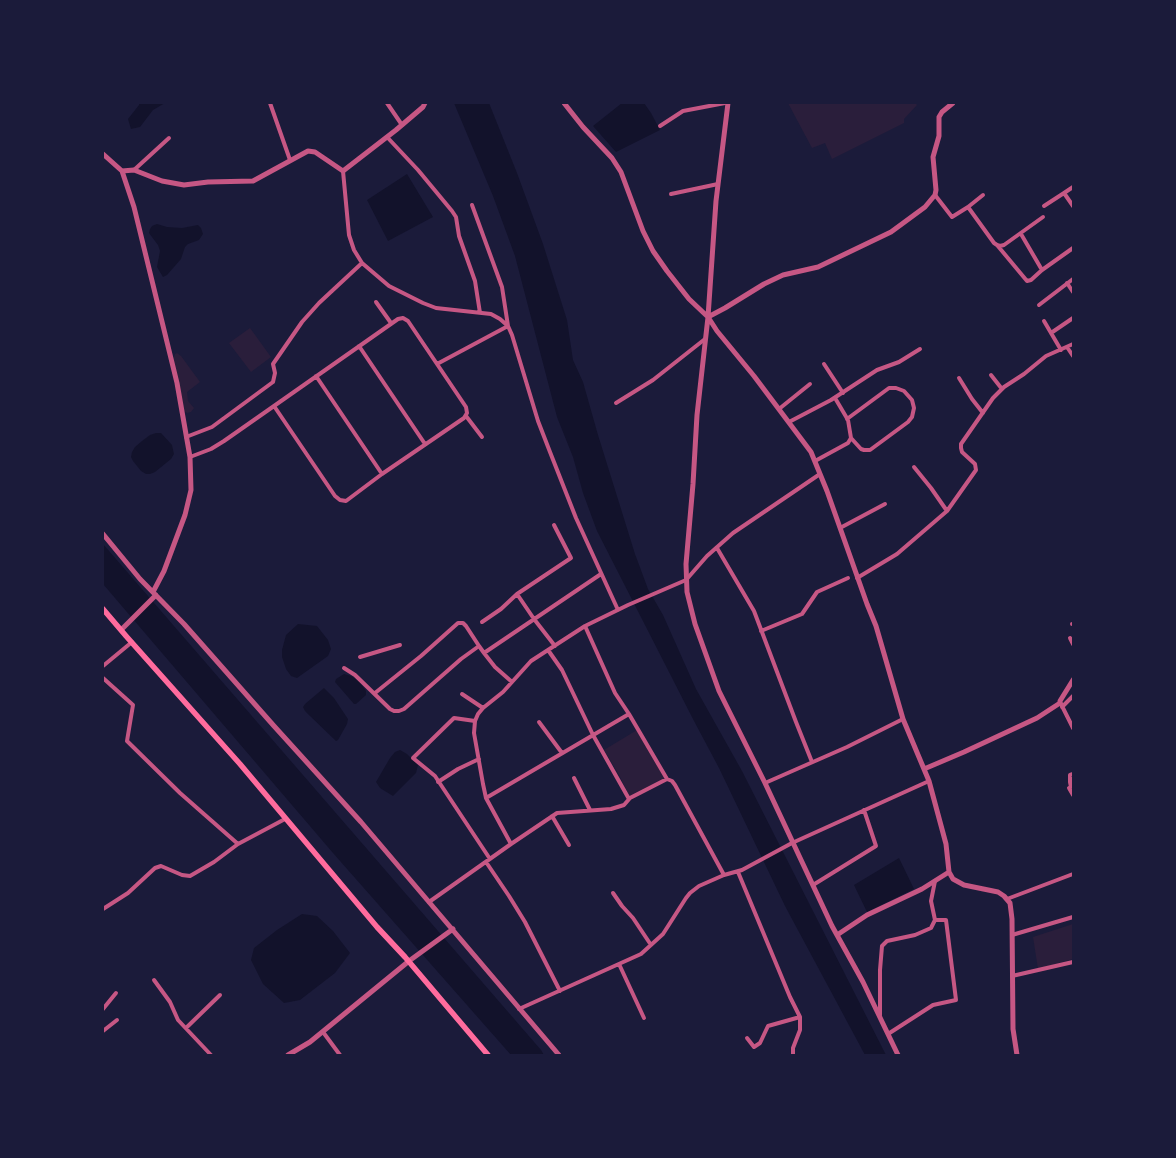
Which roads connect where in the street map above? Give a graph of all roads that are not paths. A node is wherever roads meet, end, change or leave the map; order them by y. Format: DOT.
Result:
graph roads {
  1 [pos="270,103"];
  2 [pos="387,103"];
  3 [pos="425,103"];
  4 [pos="564,103"];
  5 [pos="725,103"];
  6 [pos="728,103"];
  7 [pos="953,103"];
  8 [pos="402,125"];
  9 [pos="660,126"];
  10 [pos="386,137"];
  11 [pos="169,138"];
  12 [pos="103,154"];
  13 [pos="290,160"];
  14 [pos="134,170"];
  15 [pos="343,170"];
  16 [pos="122,171"];
  17 [pos="718,184"];
  18 [pos="1073,187"];
  19 [pos="1064,193"];
  20 [pos="671,194"];
  21 [pos="934,195"];
  22 [pos="983,195"];
  23 [pos="472,205"];
  24 [pos="968,206"];
  25 [pos="1044,206"];
  26 [pos="1073,206"];
  27 [pos="1043,217"];
  28 [pos="1021,234"];
  29 [pos="997,245"];
  30 [pos="1073,248"];
  31 [pos="362,264"];
  32 [pos="1042,270"];
  33 [pos="1073,279"];
  34 [pos="1067,283"];
  35 [pos="1073,292"];
  36 [pos="376,302"];
  37 [pos="1039,305"];
  38 [pos="480,313"];
  39 [pos="708,316"];
  40 [pos="1073,318"];
  41 [pos="1044,321"];
  42 [pos="391,323"];
  43 [pos="508,326"];
  44 [pos="1051,333"];
  45 [pos="705,339"];
  46 [pos="1073,344"];
  47 [pos="359,346"];
  48 [pos="1067,347"];
  49 [pos="920,349"];
  50 [pos="1061,350"];
  51 [pos="1073,356"];
  52 [pos="437,364"];
  53 [pos="824,364"];
  54 [pos="991,375"];
  55 [pos="316,376"];
  56 [pos="959,378"];
  57 [pos="810,384"];
  58 [pos="1002,389"];
  59 [pos="843,393"];
  60 [pos="835,398"];
  61 [pos="616,403"];
  62 [pos="274,406"];
  63 [pos="779,409"];
  64 [pos="983,413"];
  65 [pos="466,416"];
  66 [pos="847,419"];
  67 [pos="789,422"];
  68 [pos="186,437"];
  69 [pos="482,437"];
  70 [pos="851,438"];
  71 [pos="425,444"];
  72 [pos="190,457"];
  73 [pos="815,461"];
  74 [pos="914,467"];
  75 [pos="382,474"];
  76 [pos="820,474"];
  77 [pos="885,504"];
  78 [pos="947,511"];
  79 [pos="554,525"];
  80 [pos="840,528"];
  81 [pos="103,534"];
  82 [pos="716,548"];
  83 [pos="601,574"];
  84 [pos="848,578"];
  85 [pos="857,578"];
  86 [pos="686,580"];
  87 [pos="517,594"];
  88 [pos="154,595"];
  89 [pos="103,609"];
  90 [pos="618,610"];
  91 [pos="534,619"];
  92 [pos="482,622"];
  93 [pos="585,626"];
  94 [pos="121,630"];
  95 [pos="761,631"];
  96 [pos="1070,638"];
  97 [pos="132,642"];
  98 [pos="1073,644"];
  99 [pos="400,645"];
  100 [pos="479,646"];
  101 [pos="555,646"];
  102 [pos="548,650"];
  103 [pos="484,653"];
  104 [pos="360,657"];
  105 [pos="103,666"];
  106 [pos="344,668"];
  107 [pos="103,678"];
  108 [pos="1073,680"];
  109 [pos="512,682"];
  110 [pos="375,693"];
  111 [pos="462,694"];
  112 [pos="1073,696"];
  113 [pos="1060,701"];
  114 [pos="1062,707"];
  115 [pos="483,708"];
  116 [pos="629,714"];
  117 [pos="903,719"];
  118 [pos="475,721"];
  119 [pos="539,722"];
  120 [pos="1073,728"];
  121 [pos="592,735"];
  122 [pos="562,752"];
  123 [pos="479,759"];
  124 [pos="812,762"];
  125 [pos="924,769"];
  126 [pos="1073,774"];
  127 [pos="574,778"];
  128 [pos="667,779"];
  129 [pos="929,781"];
  130 [pos="438,782"];
  131 [pos="765,783"];
  132 [pos="1073,795"];
  133 [pos="486,798"];
  134 [pos="629,799"];
  135 [pos="590,810"];
  136 [pos="864,810"];
  137 [pos="552,816"];
  138 [pos="285,819"];
  139 [pos="792,843"];
  140 [pos="238,844"];
  141 [pos="511,844"];
  142 [pos="569,845"];
  143 [pos="488,860"];
  144 [pos="740,871"];
  145 [pos="949,872"];
  146 [pos="1073,874"];
  147 [pos="724,875"];
  148 [pos="935,881"];
  149 [pos="813,885"];
  150 [pos="613,893"];
  151 [pos="1007,899"];
  152 [pos="429,902"];
  153 [pos="103,909"];
  154 [pos="1073,918"];
  155 [pos="935,920"];
  156 [pos="453,929"];
  157 [pos="836,935"];
  158 [pos="1012,935"];
  159 [pos="651,945"];
  160 [pos="409,961"];
  161 [pos="1073,962"];
  162 [pos="619,964"];
  163 [pos="1012,976"];
  164 [pos="154,980"];
  165 [pos="560,991"];
  166 [pos="116,993"];
  167 [pos="220,995"];
  168 [pos="103,1009"];
  169 [pos="519,1009"];
  170 [pos="880,1016"];
  171 [pos="800,1017"];
  172 [pos="644,1018"];
  173 [pos="117,1020"];
  174 [pos="186,1028"];
  175 [pos="103,1031"];
  176 [pos="323,1032"];
  177 [pos="888,1034"];
  178 [pos="747,1038"];
  179 [pos="211,1055"];
  180 [pos="288,1055"];
  181 [pos="340,1055"];
  182 [pos="488,1055"];
  183 [pos="559,1055"];
  184 [pos="794,1055"];
  185 [pos="898,1055"];
  186 [pos="1016,1055"];
  1 -- 13 [label="street"];
  2 -- 8 [label="street"];
  3 -- 8 [label="street"];
  4 -- 39 [label="street"];
  5 -- 9 [label="street"];
  6 -- 17 [label="street"];
  7 -- 21 [label="street"];
  8 -- 10 [label="street"];
  10 -- 15 [label="street"];
  10 -- 38 [label="street"];
  11 -- 14 [label="street"];
  12 -- 16 [label="street"];
  13 -- 14 [label="street"];
  13 -- 15 [label="street"];
  14 -- 16 [label="street"];
  15 -- 31 [label="street"];
  16 -- 68 [label="street"];
  17 -- 20 [label="street"];
  17 -- 39 [label="street"];
  18 -- 19 [label="street"];
  19 -- 25 [label="street"];
  19 -- 26 [label="street"];
  21 -- 24 [label="street"];
  21 -- 39 [label="street"];
  22 -- 24 [label="street"];
  23 -- 43 [label="street"];
  24 -- 29 [label="street"];
  27 -- 28 [label="street"];
  28 -- 29 [label="street"];
  28 -- 32 [label="street"];
  29 -- 32 [label="street"];
  30 -- 32 [label="street"];
  31 -- 38 [label="street"];
  31 -- 68 [label="street"];
  33 -- 34 [label="street"];
  34 -- 35 [label="street"];
  34 -- 37 [label="street"];
  36 -- 42 [label="street"];
  38 -- 43 [label="street"];
  39 -- 45 [label="street"];
  39 -- 63 [label="street"];
  40 -- 44 [label="street"];
  41 -- 44 [label="street"];
  42 -- 47 [label="street"];
  42 -- 52 [label="street"];
  43 -- 52 [label="street"];
  43 -- 83 [label="street"];
  44 -- 50 [label="street"];
  45 -- 61 [label="street"];
  45 -- 86 [label="street"];
  46 -- 48 [label="street"];
  47 -- 55 [label="street"];
  47 -- 71 [label="street"];
  48 -- 50 [label="street"];
  48 -- 51 [label="street"];
  49 -- 59 [label="street"];
  50 -- 58 [label="street"];
  52 -- 65 [label="street"];
  53 -- 59 [label="street"];
  54 -- 58 [label="street"];
  55 -- 62 [label="street"];
  55 -- 75 [label="street"];
  56 -- 64 [label="street"];
  57 -- 63 [label="street"];
  58 -- 64 [label="street"];
  59 -- 60 [label="street"];
  60 -- 66 [label="street"];
  60 -- 67 [label="street"];
  62 -- 72 [label="street"];
  62 -- 75 [label="street"];
  63 -- 67 [label="street"];
  64 -- 78 [label="street"];
  65 -- 69 [label="street"];
  65 -- 71 [label="street"];
  66 -- 70 [label="street"];
  66 -- 70 [label="street"];
  67 -- 73 [label="street"];
  68 -- 72 [label="street"];
  70 -- 73 [label="street"];
  71 -- 75 [label="street"];
  72 -- 88 [label="street"];
  73 -- 76 [label="street"];
  74 -- 78 [label="street"];
  76 -- 80 [label="street"];
  76 -- 82 [label="street"];
  77 -- 80 [label="street"];
  78 -- 85 [label="street"];
  79 -- 87 [label="street"];
  80 -- 85 [label="street"];
  81 -- 88 [label="street"];
  82 -- 86 [label="street"];
  82 -- 95 [label="street"];
  83 -- 90 [label="street"];
  83 -- 91 [label="street"];
  84 -- 95 [label="street"];
  85 -- 117 [label="street"];
  86 -- 90 [label="street"];
  86 -- 131 [label="street"];
  87 -- 91 [label="street"];
  87 -- 92 [label="street"];
  88 -- 94 [label="street"];
  88 -- 152 [label="street"];
  89 -- 94 [label="main road"];
  90 -- 93 [label="street"];
  91 -- 101 [label="street"];
  91 -- 103 [label="street"];
  93 -- 101 [label="street"];
  93 -- 116 [label="street"];
  94 -- 97 [label="main road"];
  95 -- 124 [label="street"];
  96 -- 98 [label="street"];
  97 -- 105 [label="street"];
  97 -- 138 [label="main road"];
  99 -- 104 [label="street"];
  100 -- 103 [label="street"];
  100 -- 110 [label="street"];
  100 -- 110 [label="street"];
  101 -- 102 [label="street"];
  102 -- 109 [label="street"];
  102 -- 121 [label="street"];
  103 -- 109 [label="street"];
  106 -- 110 [label="street"];
  107 -- 140 [label="street"];
  108 -- 113 [label="street"];
  109 -- 115 [label="street"];
  111 -- 115 [label="street"];
  112 -- 114 [label="street"];
  113 -- 114 [label="street"];
  113 -- 125 [label="street"];
  114 -- 120 [label="street"];
  115 -- 118 [label="street"];
  116 -- 121 [label="street"];
  116 -- 128 [label="street"];
  117 -- 124 [label="street"];
  117 -- 125 [label="street"];
  118 -- 123 [label="street"];
  118 -- 130 [label="street"];
  119 -- 122 [label="street"];
  121 -- 122 [label="street"];
  121 -- 134 [label="street"];
  122 -- 133 [label="street"];
  123 -- 130 [label="street"];
  123 -- 133 [label="street"];
  124 -- 131 [label="street"];
  125 -- 129 [label="street"];
  126 -- 132 [label="street"];
  127 -- 135 [label="street"];
  128 -- 134 [label="street"];
  128 -- 147 [label="street"];
  129 -- 136 [label="street"];
  129 -- 145 [label="street"];
  130 -- 143 [label="street"];
  131 -- 139 [label="street"];
  133 -- 141 [label="street"];
  134 -- 135 [label="street"];
  135 -- 137 [label="street"];
  136 -- 139 [label="street"];
  136 -- 149 [label="street"];
  137 -- 141 [label="street"];
  137 -- 142 [label="street"];
  138 -- 140 [label="street"];
  138 -- 160 [label="main road"];
  139 -- 144 [label="street"];
  139 -- 149 [label="street"];
  140 -- 153 [label="street"];
  141 -- 143 [label="street"];
  143 -- 152 [label="street"];
  143 -- 165 [label="street"];
  144 -- 147 [label="street"];
  144 -- 171 [label="street"];
  145 -- 148 [label="street"];
  145 -- 151 [label="street"];
  146 -- 151 [label="street"];
  147 -- 159 [label="street"];
  148 -- 155 [label="street"];
  148 -- 157 [label="street"];
  149 -- 157 [label="street"];
  150 -- 159 [label="street"];
  151 -- 158 [label="street"];
  152 -- 156 [label="street"];
  154 -- 158 [label="street"];
  155 -- 170 [label="street"];
  155 -- 177 [label="street"];
  156 -- 160 [label="street"];
  156 -- 169 [label="street"];
  157 -- 170 [label="street"];
  158 -- 163 [label="street"];
  159 -- 162 [label="street"];
  160 -- 176 [label="street"];
  160 -- 182 [label="main road"];
  161 -- 163 [label="street"];
  162 -- 165 [label="street"];
  162 -- 172 [label="street"];
  163 -- 186 [label="street"];
  164 -- 174 [label="street"];
  165 -- 169 [label="street"];
  166 -- 168 [label="street"];
  167 -- 174 [label="street"];
  169 -- 183 [label="street"];
  170 -- 177 [label="street"];
  171 -- 178 [label="street"];
  171 -- 184 [label="street"];
  173 -- 175 [label="street"];
  174 -- 179 [label="street"];
  176 -- 180 [label="street"];
  176 -- 181 [label="street"];
  177 -- 185 [label="street"];
}
